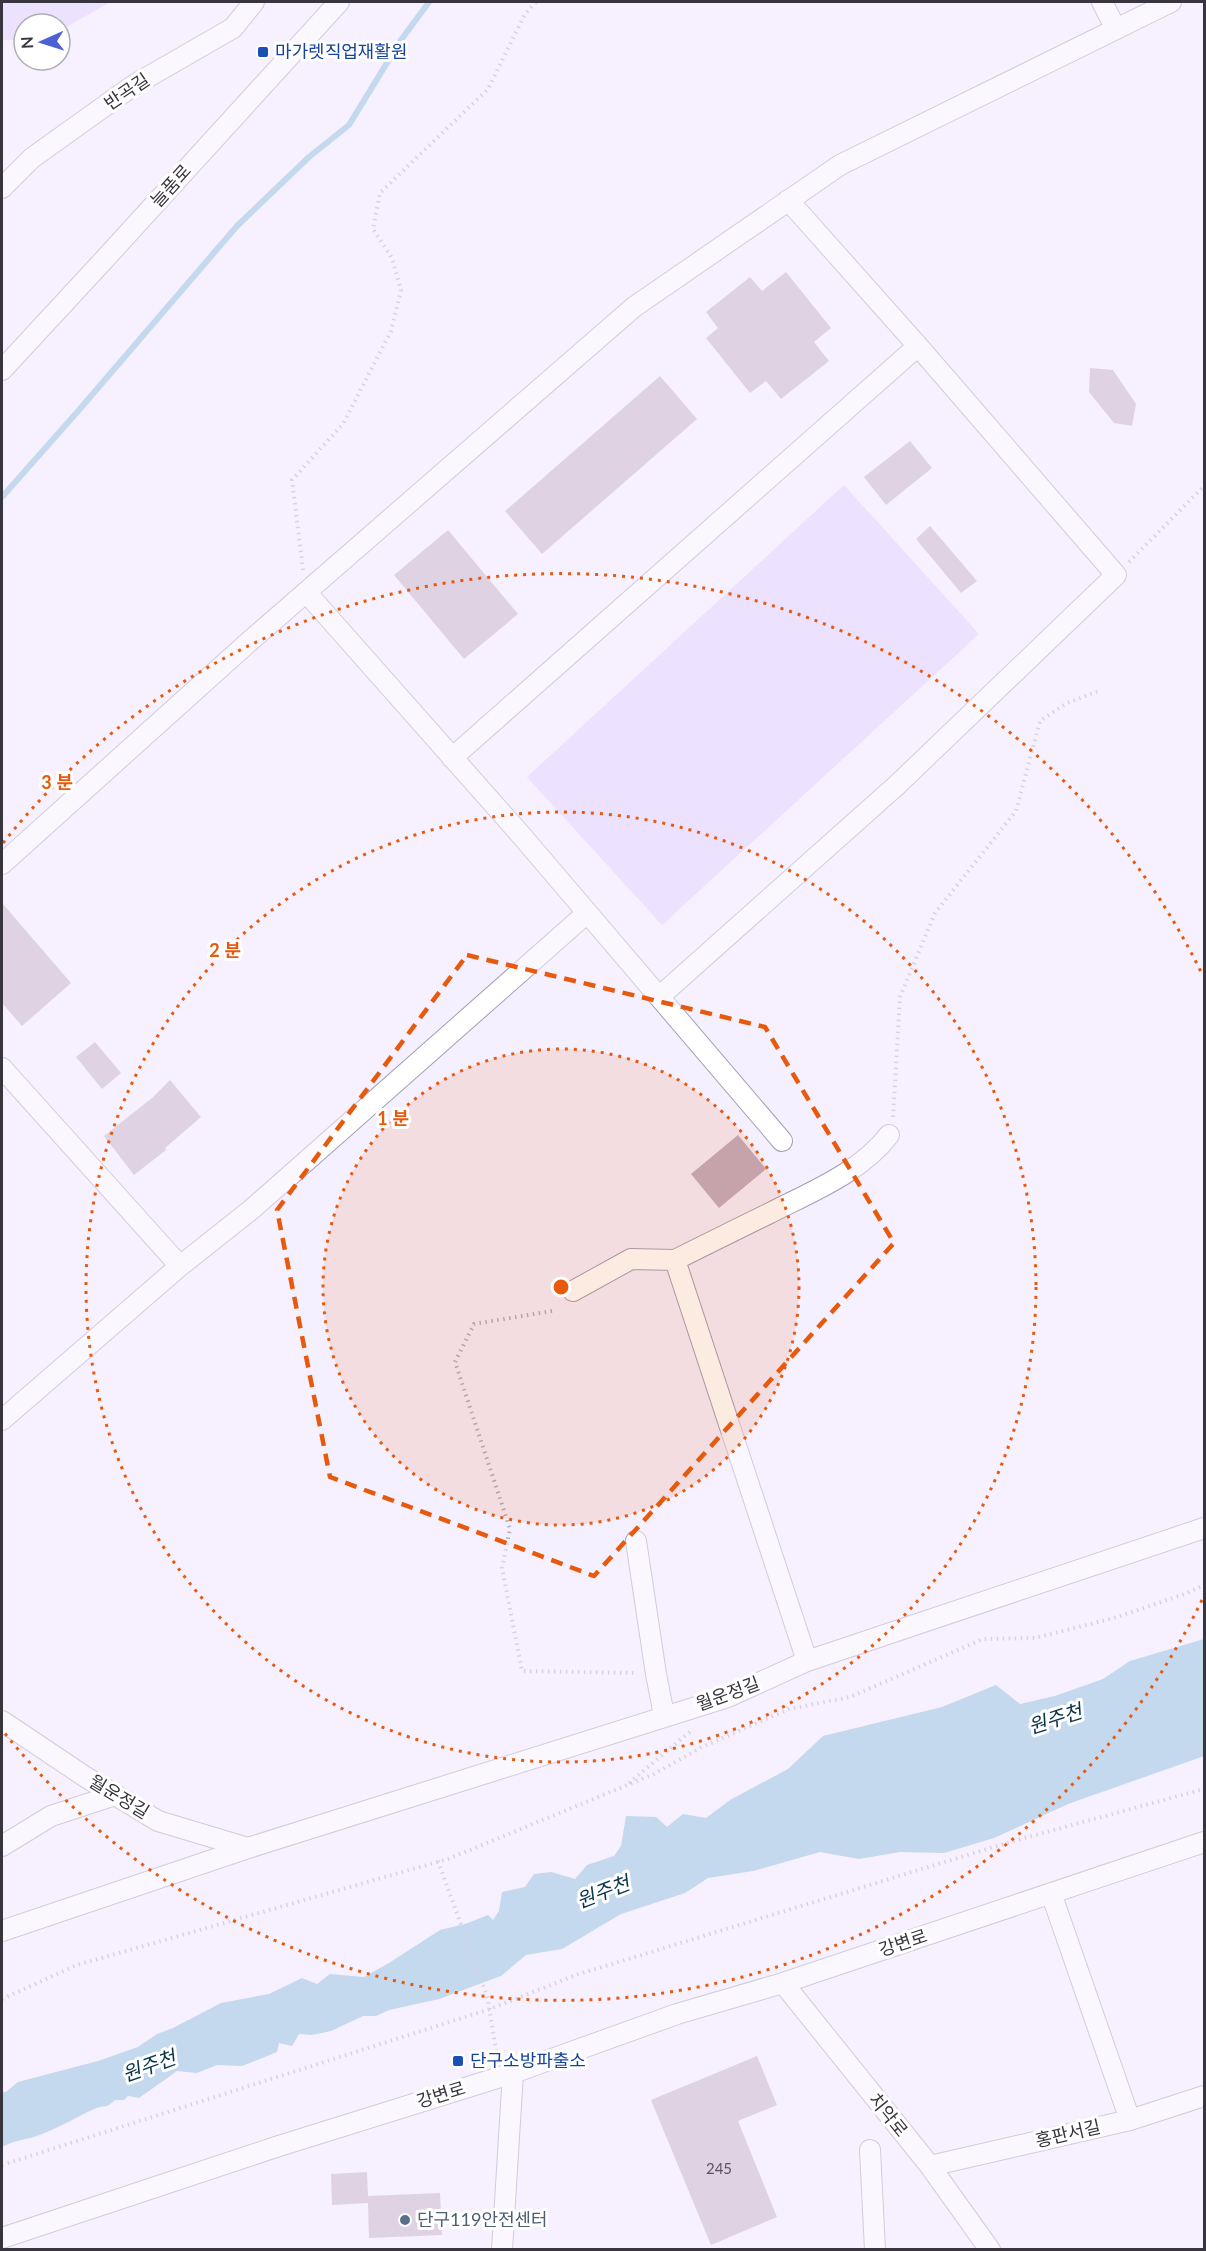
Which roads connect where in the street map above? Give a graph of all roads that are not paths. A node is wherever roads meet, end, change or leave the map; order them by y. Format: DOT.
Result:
graph roads {
  1 [pos="254,2"];
  2 [pos="339,2"];
  3 [pos="1102,2"];
  4 [pos="1172,2"];
  5 [pos="1116,29"];
  6 [pos="2,188"];
  7 [pos="788,200"];
  8 [pos="918,346"];
  9 [pos="2,370"];
  10 [pos="306,592"];
  11 [pos="452,758"];
  12 [pos="2,864"];
  13 [pos="587,913"];
  14 [pos="659,997"];
  15 [pos="2,1068"];
  16 [pos="889,1135"];
  17 [pos="782,1141"];
  18 [pos="675,1260"];
  19 [pos="180,1266"];
  20 [pos="573,1291"];
  21 [pos="2,1420"];
  22 [pos="1204,1528"];
  23 [pos="636,1541"];
  24 [pos="807,1661"];
  25 [pos="664,1715"];
  26 [pos="2,1721"];
  27 [pos="115,1795"];
  28 [pos="1204,1842"];
  29 [pos="2,1846"];
  30 [pos="248,1848"];
  31 [pos="1051,1893"];
  32 [pos="2,1931"];
  33 [pos="783,1983"];
  34 [pos="506,2075"];
  35 [pos="1204,2096"];
  36 [pos="1130,2120"];
  37 [pos="870,2150"];
  38 [pos="930,2166"];
  39 [pos="2,2238"];
  40 [pos="502,2250"];
  41 [pos="875,2250"];
  42 [pos="990,2250"];
  1 -- 6 [label="street, 반곡길"];
  2 -- 9 [label="street, 늘품로"];
  3 -- 5 [label="street"];
  4 -- 5 [label="street"];
  5 -- 7 [label="street"];
  7 -- 8 [label="street"];
  7 -- 10 [label="street"];
  8 -- 11 [label="street"];
  8 -- 14 [label="street"];
  10 -- 11 [label="street"];
  10 -- 12 [label="street"];
  11 -- 13 [label="street"];
  13 -- 14 [label="street"];
  13 -- 19 [label="street"];
  14 -- 17 [label="street"];
  15 -- 19 [label="street"];
  16 -- 18 [label="street"];
  18 -- 20 [label="street"];
  18 -- 24 [label="street"];
  19 -- 21 [label="street"];
  22 -- 24 [label="street, 월운정길"];
  23 -- 25 [label="street"];
  24 -- 25 [label="street, 월운정길"];
  25 -- 30 [label="street, 월운정길"];
  26 -- 27 [label="street, 월운정길"];
  27 -- 29 [label="street"];
  27 -- 30 [label="street, 월운정길"];
  28 -- 31 [label="street, 강변로"];
  30 -- 32 [label="street, 월운정길"];
  31 -- 33 [label="street, 강변로"];
  31 -- 36 [label="street"];
  33 -- 34 [label="street, 강변로"];
  33 -- 38 [label="street, 치악로"];
  34 -- 39 [label="street, 강변로"];
  34 -- 40 [label="street"];
  35 -- 36 [label="street, 홍판서길"];
  36 -- 38 [label="street, 홍판서길"];
  37 -- 41 [label="street"];
  38 -- 42 [label="street, 치악로"];
}
